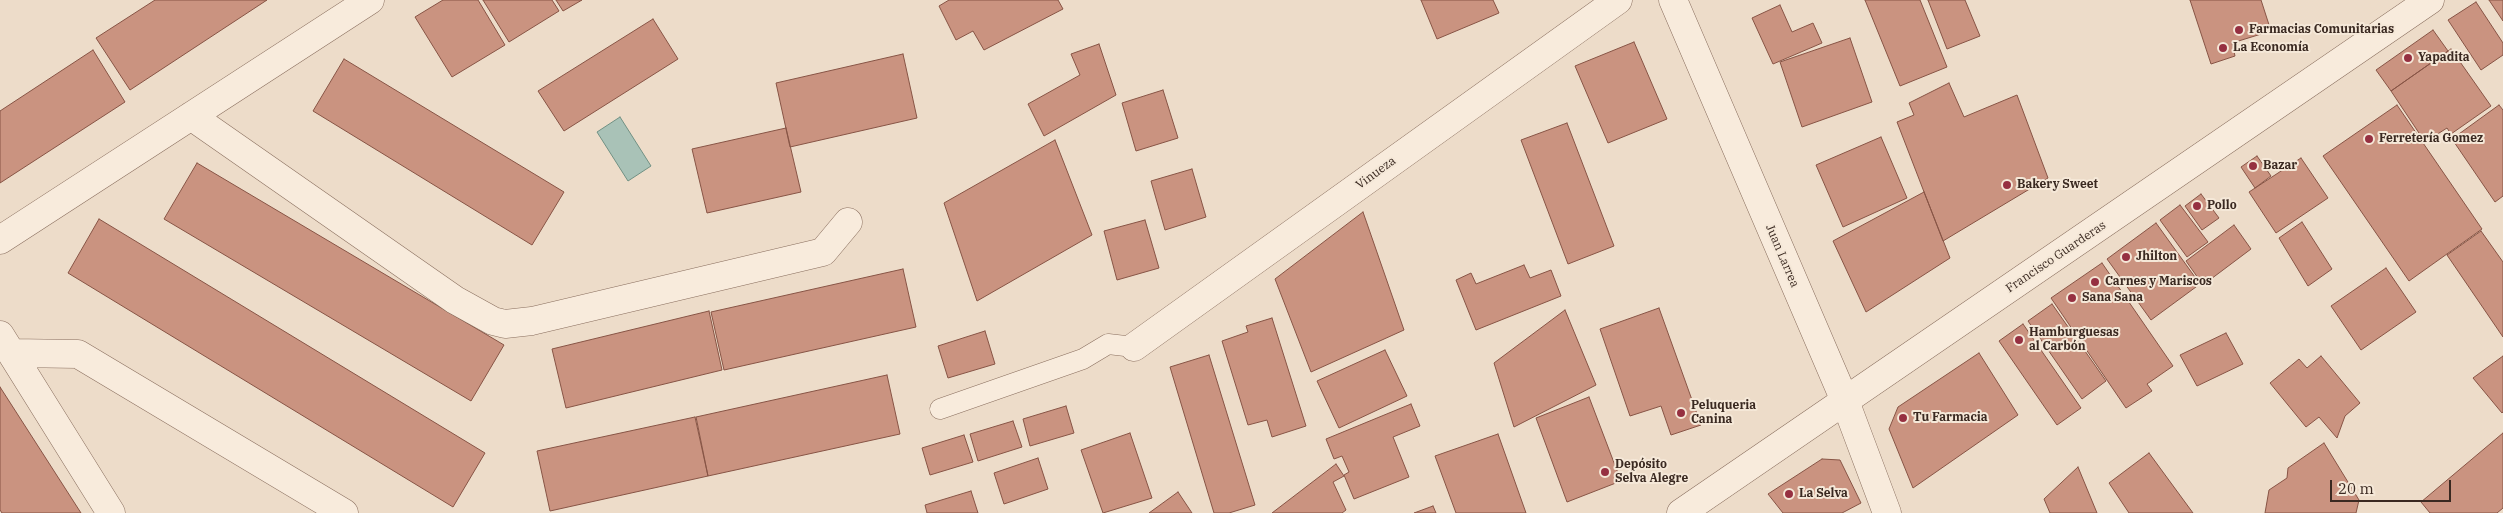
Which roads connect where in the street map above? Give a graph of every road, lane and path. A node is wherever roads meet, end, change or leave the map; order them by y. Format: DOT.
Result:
graph roads {
  1 [pos="370,0"];
  2 [pos="1618,0"];
  3 [pos="1673,0"];
  4 [pos="2430,0"];
  5 [pos="191,116"];
  6 [pos="848,222"];
  7 [pos="0,240"];
  8 [pos="6,344"];
  9 [pos="1134,347"];
  10 [pos="1845,401"];
  11 [pos="940,409"];
  12 [pos="111,513"];
  13 [pos="344,513"];
  14 [pos="1681,513"];
  15 [pos="1887,513"];
  1 -- 5 [label="street"];
  2 -- 9 [label="street, Vinueza"];
  3 -- 10 [label="street, Juan Larrea"];
  4 -- 10 [label="street, Francisco Guarderas"];
  5 -- 6 [label="street"];
  5 -- 7 [label="street"];
  8 -- 12 [label="street"];
  8 -- 13 [label="street"];
  9 -- 11 [label="lane"];
  10 -- 14 [label="street, Francisco Guarderas"];
  10 -- 15 [label="street, Juan Larrea"];
}
